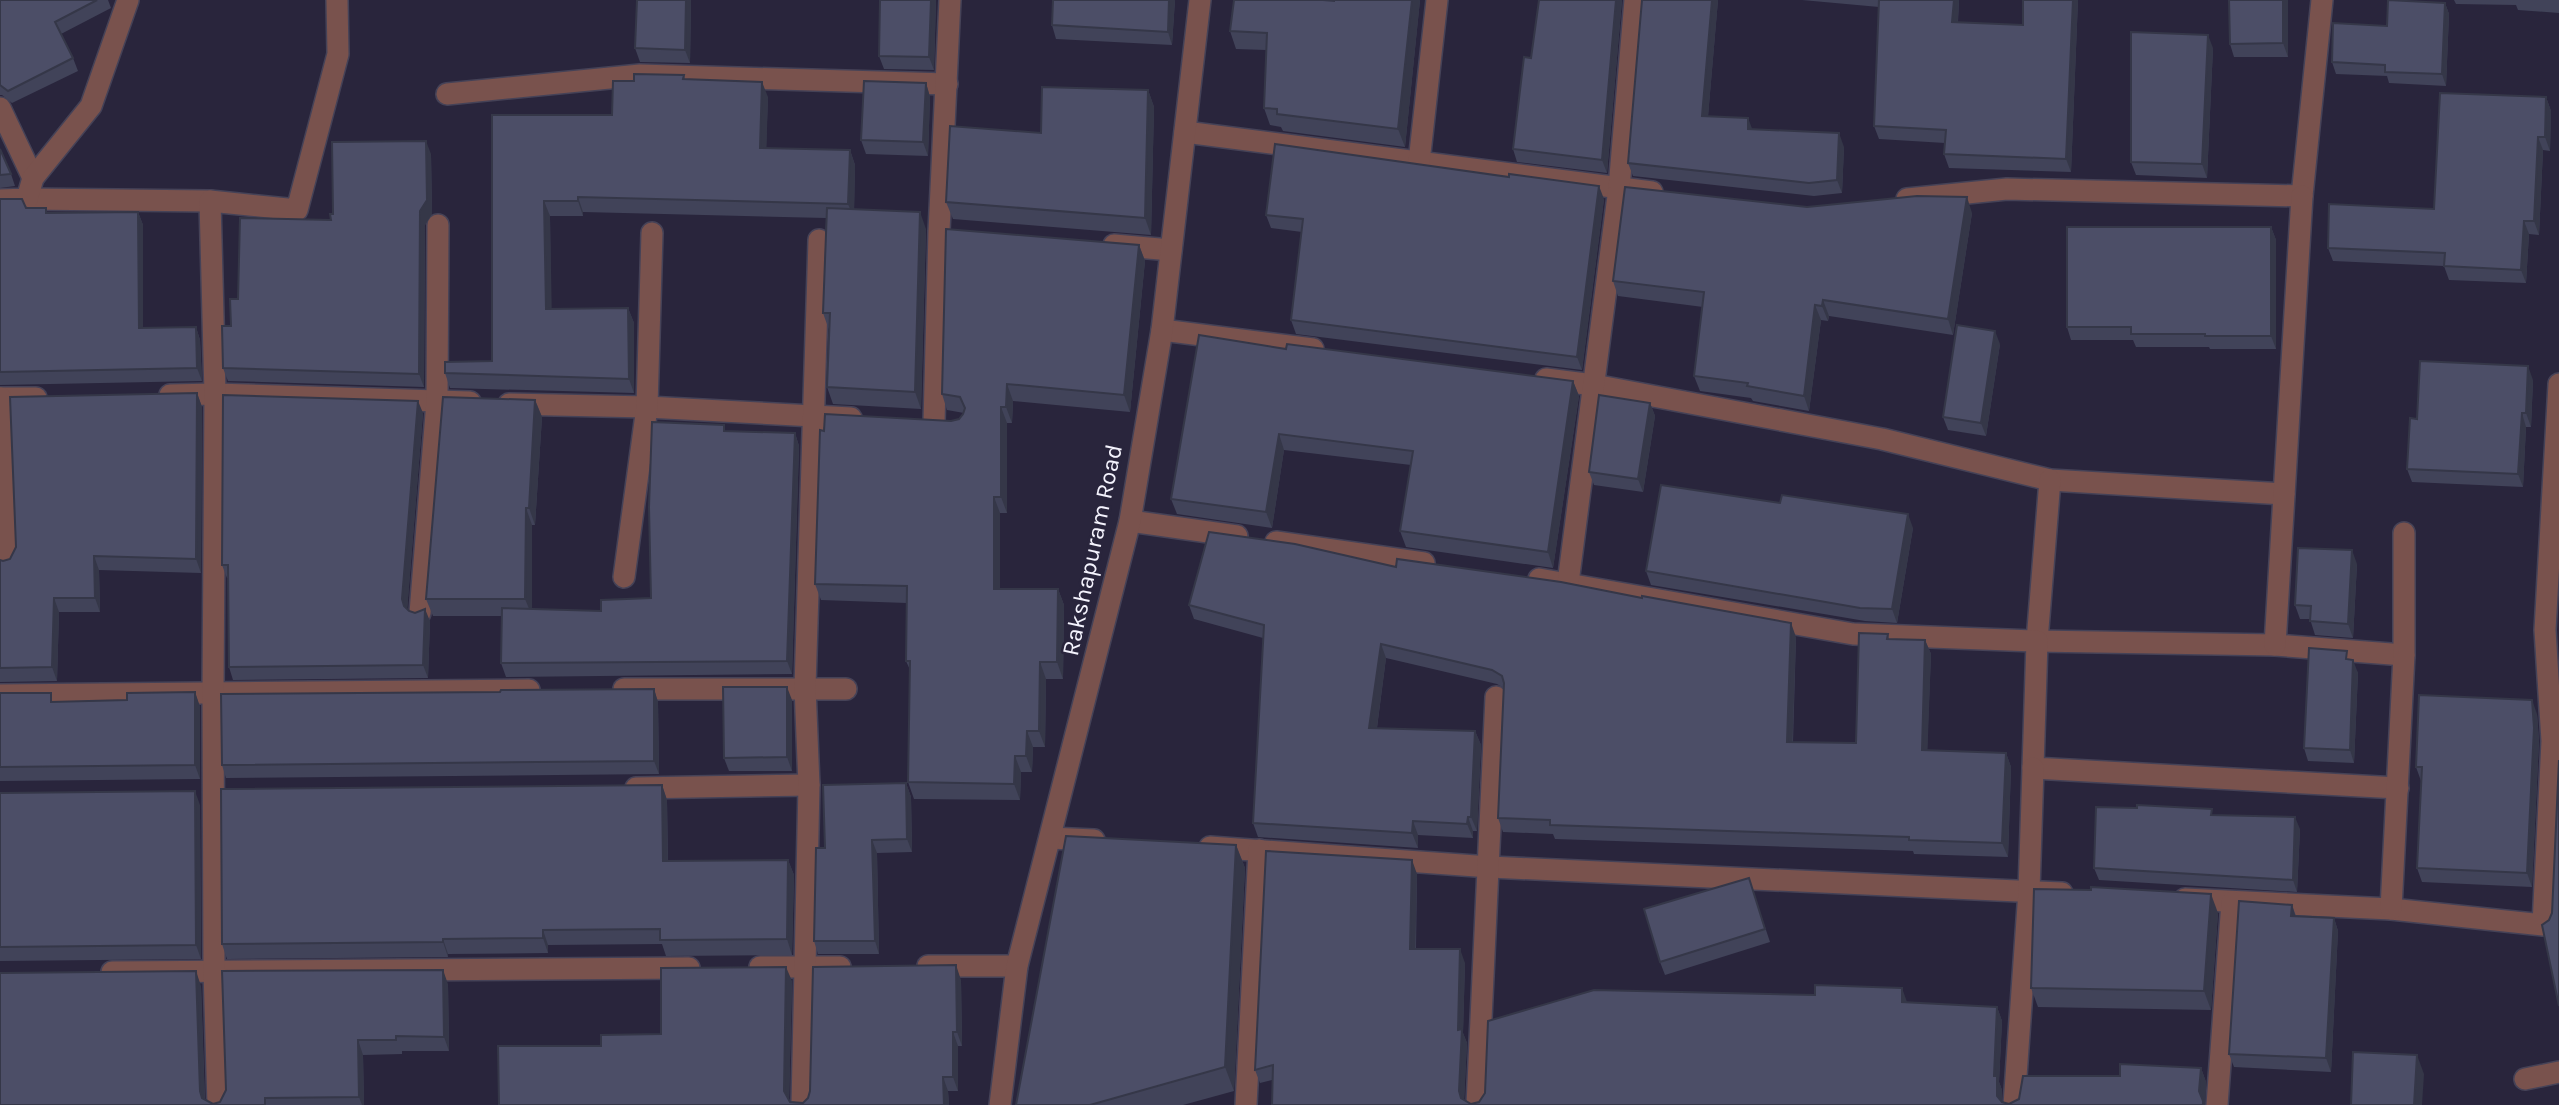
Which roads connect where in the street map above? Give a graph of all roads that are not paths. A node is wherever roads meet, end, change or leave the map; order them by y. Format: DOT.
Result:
graph roads {
  1 [pos="128,0"];
  2 [pos="337,0"];
  3 [pos="950,0"];
  4 [pos="1200,0"];
  5 [pos="1437,0"];
  6 [pos="1635,0"];
  7 [pos="2322,0"];
  8 [pos="947,84"];
  9 [pos="447,94"];
  10 [pos="0,107"];
  11 [pos="1185,132"];
  12 [pos="1419,162"];
  13 [pos="33,178"];
  14 [pos="1619,188"];
  15 [pos="1675,194"];
  16 [pos="2302,196"];
  17 [pos="27,199"];
  18 [pos="0,200"];
  19 [pos="210,201"];
  20 [pos="1883,202"];
  21 [pos="438,225"];
  22 [pos="652,233"];
  23 [pos="818,240"];
  24 [pos="1089,243"];
  25 [pos="1171,250"];
  26 [pos="1162,330"];
  27 [pos="1338,352"];
  28 [pos="1527,377"];
  29 [pos="2559,384"];
  30 [pos="1594,385"];
  31 [pos="215,394"];
  32 [pos="148,395"];
  33 [pos="54,397"];
  34 [pos="1,398"];
  35 [pos="437,401"];
  36 [pos="647,407"];
  37 [pos="813,416"];
  38 [pos="866,419"];
  39 [pos="958,424"];
  40 [pos="2558,438"];
  41 [pos="2050,480"];
  42 [pos="2284,494"];
  43 [pos="1130,521"];
  44 [pos="2404,533"];
  45 [pos="8,562"];
  46 [pos="1445,566"];
  47 [pos="1513,575"];
  48 [pos="624,577"];
  49 [pos="1568,583"];
  50 [pos="420,613"];
  51 [pos="2037,641"];
  52 [pos="2275,645"];
  53 [pos="2404,655"];
  54 [pos="805,687"];
  55 [pos="846,688"];
  56 [pos="598,689"];
  57 [pos="543,690"];
  58 [pos="213,694"];
  59 [pos="0,695"];
  60 [pos="1496,697"];
  61 [pos="2556,741"];
  62 [pos="2033,768"];
  63 [pos="809,785"];
  64 [pos="615,788"];
  65 [pos="2398,788"];
  66 [pos="187,793"];
  67 [pos="220,793"];
  68 [pos="1051,838"];
  69 [pos="1120,842"];
  70 [pos="1190,846"];
  71 [pos="1259,850"];
  72 [pos="1490,867"];
  73 [pos="2029,891"];
  74 [pos="2083,894"];
  75 [pos="2164,898"];
  76 [pos="2231,902"];
  77 [pos="2390,909"];
  78 [pos="1017,965"];
  79 [pos="910,966"];
  80 [pos="804,967"];
  81 [pos="857,967"];
  82 [pos="708,968"];
  83 [pos="735,968"];
  84 [pos="214,971"];
  85 [pos="93,973"];
  86 [pos="2559,1072"];
  87 [pos="2525,1079"];
  88 [pos="218,1105"];
  89 [pos="802,1105"];
  90 [pos="1000,1105"];
  91 [pos="1247,1105"];
  92 [pos="1477,1105"];
  93 [pos="2014,1105"];
  94 [pos="2217,1105"];
  1 -- 13 [label="street"];
  2 -- 19 [label="street"];
  3 -- 8 [label="street"];
  4 -- 11 [label="street, Rakshapuram Road"];
  5 -- 12 [label="street"];
  6 -- 14 [label="street"];
  7 -- 16 [label="street"];
  8 -- 9 [label="street"];
  8 -- 39 [label="street"];
  10 -- 13 [label="street"];
  11 -- 12 [label="street"];
  11 -- 25 [label="street, Rakshapuram Road"];
  12 -- 14 [label="street"];
  13 -- 17 [label="street"];
  14 -- 15 [label="street"];
  14 -- 30 [label="street"];
  16 -- 20 [label="street"];
  16 -- 42 [label="street"];
  17 -- 18 [label="street"];
  17 -- 19 [label="street"];
  19 -- 31 [label="street"];
  21 -- 35 [label="street"];
  22 -- 36 [label="street"];
  23 -- 37 [label="street"];
  24 -- 25 [label="street"];
  25 -- 26 [label="street, Rakshapuram Road"];
  26 -- 27 [label="street"];
  26 -- 43 [label="street, Rakshapuram Road"];
  28 -- 30 [label="street"];
  29 -- 40 [label="street"];
  30 -- 41 [label="street"];
  30 -- 49 [label="street"];
  31 -- 32 [label="street"];
  31 -- 35 [label="street"];
  31 -- 58 [label="street"];
  33 -- 34 [label="street"];
  34 -- 45 [label="street"];
  35 -- 36 [label="street"];
  35 -- 50 [label="street"];
  36 -- 37 [label="street"];
  36 -- 48 [label="street"];
  37 -- 38 [label="street"];
  37 -- 54 [label="street"];
  40 -- 61 [label="street"];
  41 -- 42 [label="street"];
  41 -- 51 [label="street"];
  42 -- 52 [label="street"];
  43 -- 46 [label="street"];
  43 -- 68 [label="street, Rakshapuram Road"];
  44 -- 53 [label="street"];
  47 -- 49 [label="street"];
  49 -- 51 [label="street"];
  51 -- 52 [label="street"];
  51 -- 62 [label="street"];
  52 -- 53 [label="street"];
  53 -- 65 [label="street"];
  54 -- 55 [label="street"];
  54 -- 56 [label="street"];
  54 -- 63 [label="street"];
  57 -- 58 [label="street"];
  58 -- 59 [label="street"];
  58 -- 67 [label="street"];
  60 -- 72 [label="street"];
  61 -- 77 [label="street"];
  62 -- 65 [label="street"];
  62 -- 73 [label="street"];
  63 -- 64 [label="street"];
  63 -- 80 [label="street"];
  65 -- 77 [label="street"];
  66 -- 67 [label="street"];
  67 -- 84 [label="street"];
  68 -- 69 [label="street"];
  68 -- 78 [label="street, Rakshapuram Road"];
  70 -- 71 [label="street"];
  71 -- 72 [label="street"];
  71 -- 91 [label="street"];
  72 -- 73 [label="street"];
  72 -- 92 [label="street"];
  73 -- 74 [label="street"];
  73 -- 93 [label="street"];
  75 -- 76 [label="street"];
  76 -- 77 [label="street"];
  76 -- 94 [label="street"];
  78 -- 79 [label="street"];
  78 -- 90 [label="street, Rakshapuram Road"];
  80 -- 81 [label="street"];
  80 -- 83 [label="street"];
  80 -- 89 [label="street"];
  82 -- 84 [label="street"];
  84 -- 85 [label="street"];
  84 -- 88 [label="street"];
  86 -- 87 [label="street"];
}
